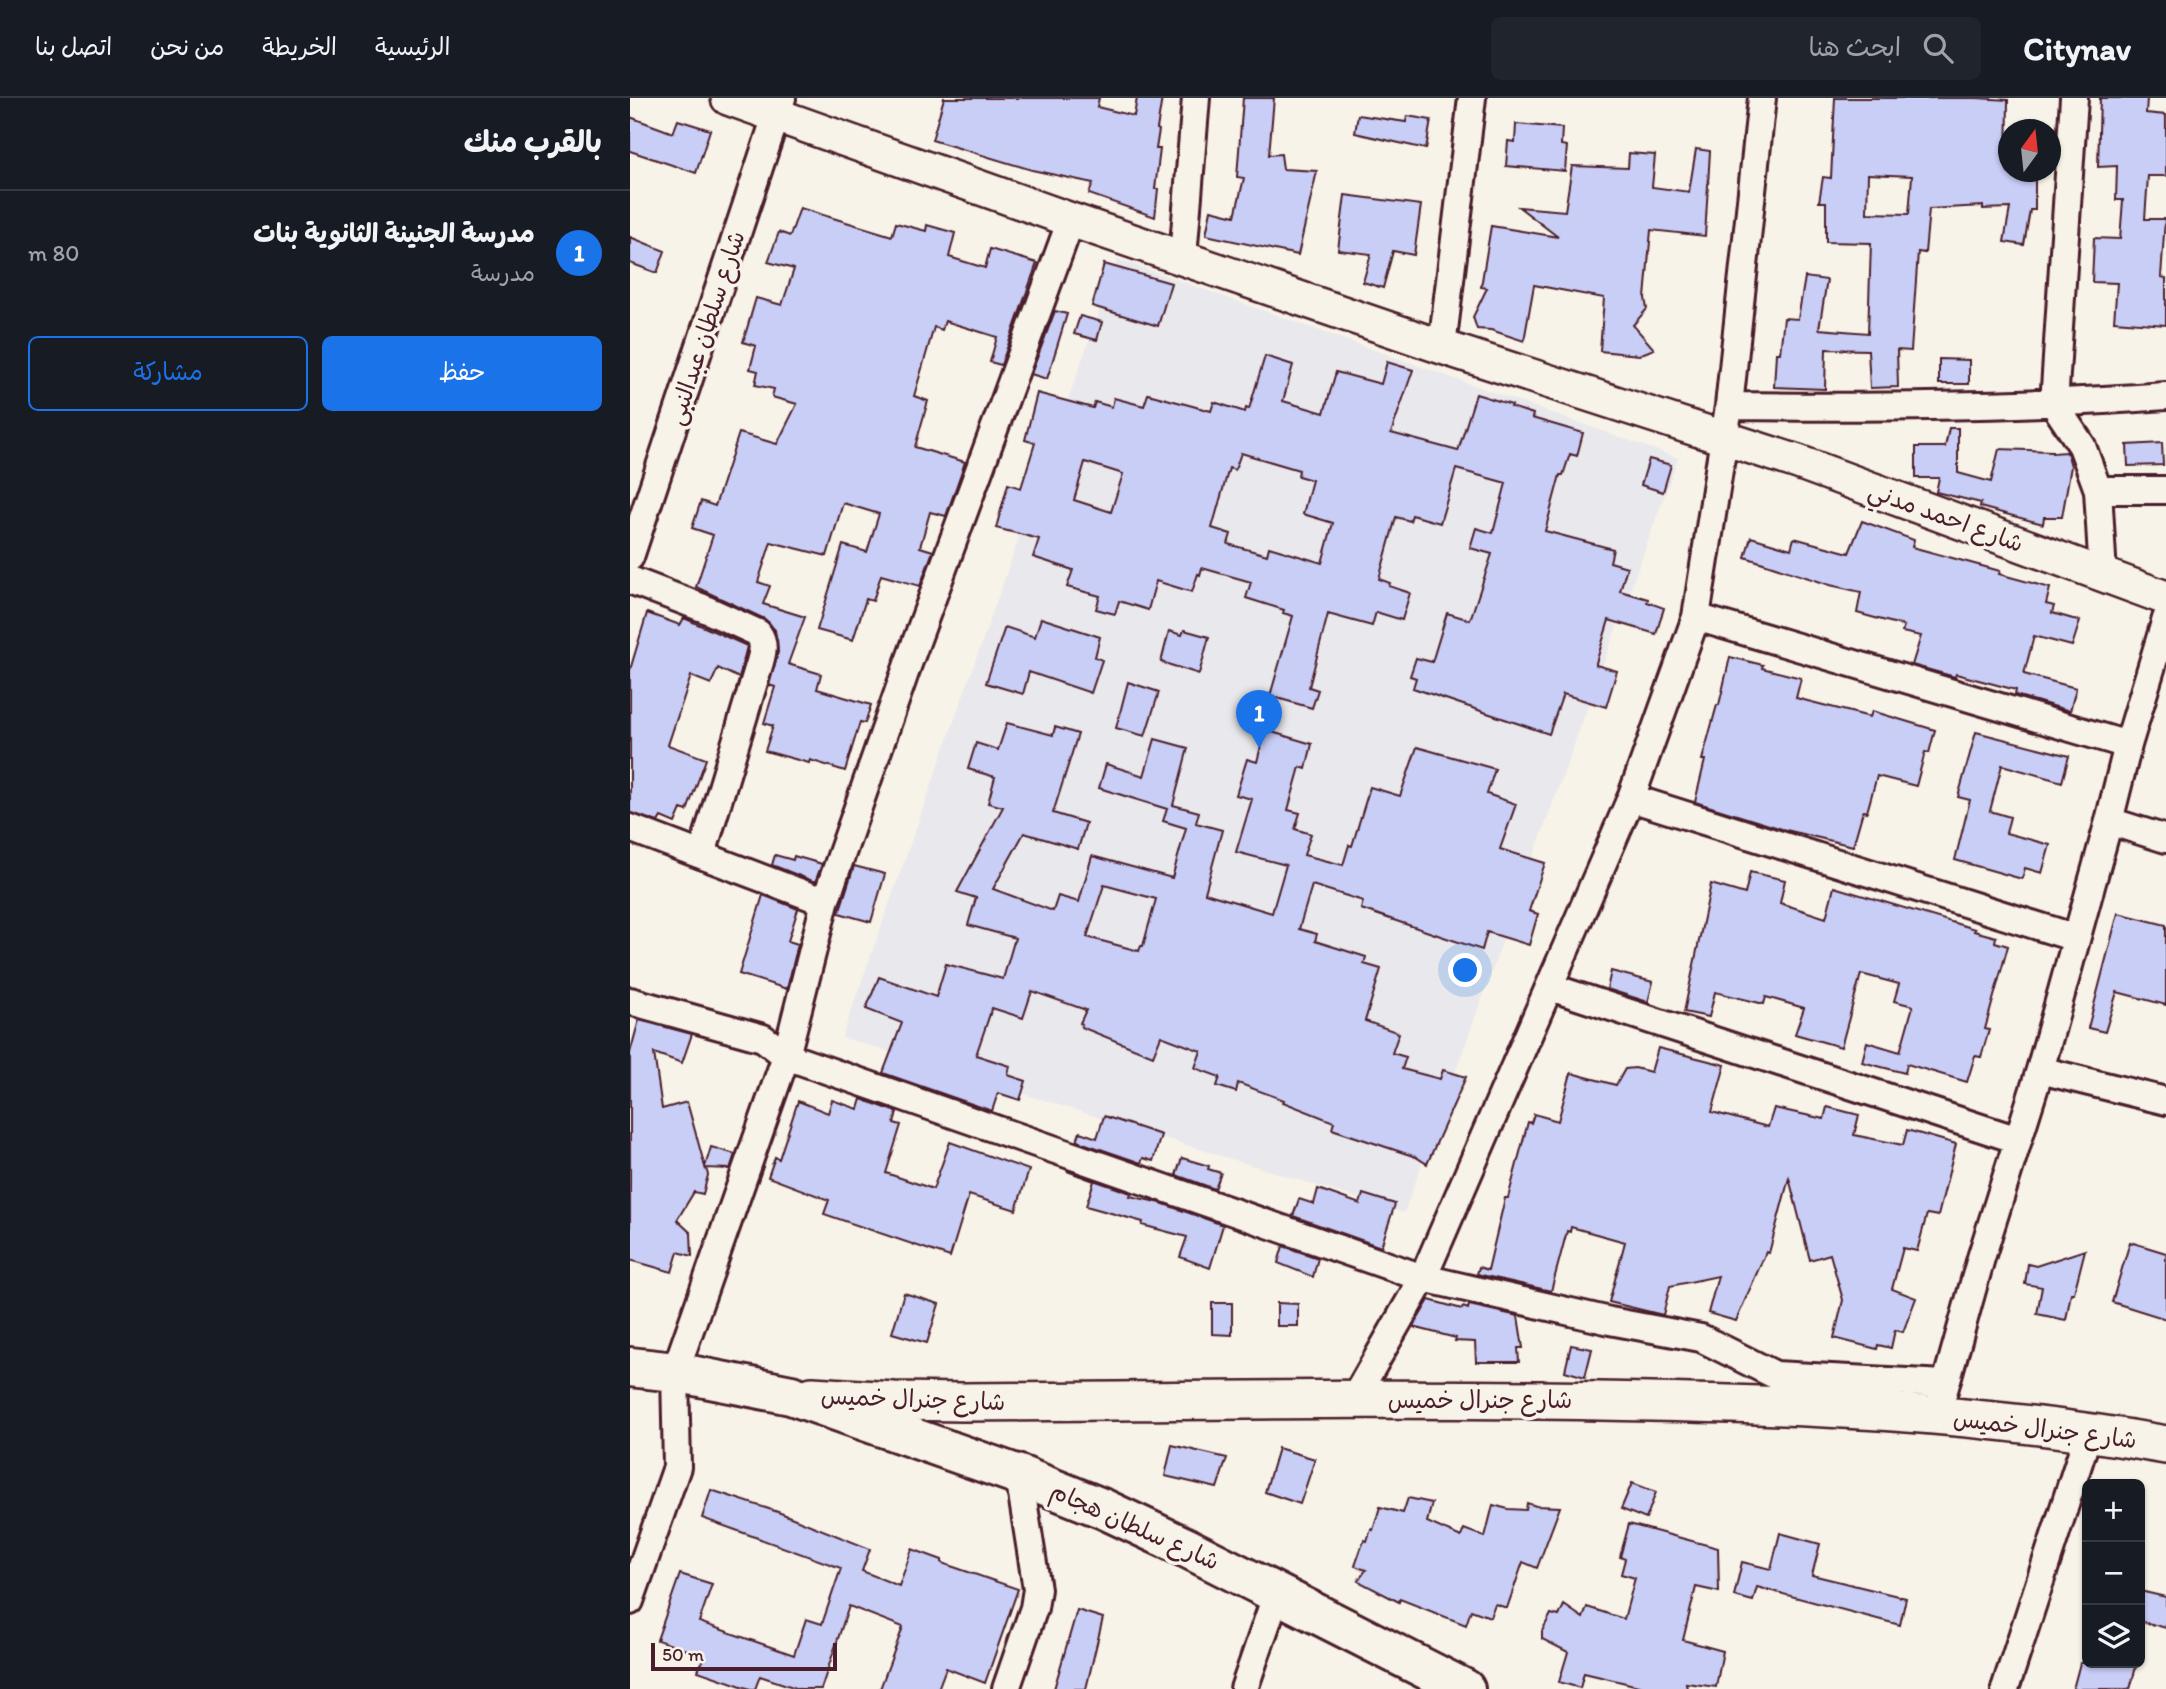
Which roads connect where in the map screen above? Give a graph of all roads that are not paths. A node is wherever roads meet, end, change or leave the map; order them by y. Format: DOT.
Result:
graph roads {
  1 [pos="728,98"];
  2 [pos="1196,98"];
  3 [pos="1472,98"];
  4 [pos="1762,98"];
  5 [pos="2074,98"];
  6 [pos="779,107"];
  7 [pos="1071,220"];
  8 [pos="1182,257"];
  9 [pos="1442,346"];
  10 [pos="2166,396"];
  11 [pos="2054,404"];
  12 [pos="1729,406"];
  13 [pos="1724,439"];
  14 [pos="2098,490"];
  15 [pos="2166,490"];
  16 [pos="630,557"];
  17 [pos="2103,575"];
  18 [pos="630,580"];
  19 [pos="2166,598"];
  20 [pos="1696,617"];
  21 [pos="2166,619"];
  22 [pos="2128,745"];
  23 [pos="1631,798"];
  24 [pos="2109,821"];
  25 [pos="630,828"];
  26 [pos="2166,839"];
  27 [pos="702,855"];
  28 [pos="825,902"];
  29 [pos="2076,938"];
  30 [pos="1550,987"];
  31 [pos="630,1001"];
  32 [pos="786,1056"];
  33 [pos="2040,1070"];
  34 [pos="2166,1101"];
  35 [pos="2018,1140"];
  36 [pos="1423,1278"];
  37 [pos="630,1367"];
  38 [pos="675,1372"];
  39 [pos="791,1395"];
  40 [pos="1354,1399"];
  41 [pos="1942,1400"];
  42 [pos="2089,1431"];
  43 [pos="2166,1445"];
  44 [pos="1019,1475"];
  45 [pos="1277,1593"];
  46 [pos="630,1601"];
  47 [pos="1006,1689"];
  48 [pos="1244,1689"];
  49 [pos="1465,1689"];
  50 [pos="2005,1689"];
  1 -- 6 [label="street, شارع احمد مدني"];
  2 -- 8 [label="street"];
  3 -- 9 [label="street"];
  4 -- 12 [label="street"];
  5 -- 11 [label="street"];
  6 -- 7 [label="street, شارع احمد مدني"];
  6 -- 16 [label="street, شارع سلطان عبدالنبى"];
  7 -- 8 [label="street, شارع احمد مدني"];
  7 -- 28 [label="street"];
  8 -- 9 [label="street, شارع احمد مدني"];
  9 -- 13 [label="street, شارع احمد مدني"];
  10 -- 11 [label="street"];
  11 -- 12 [label="street"];
  11 -- 14 [label="street"];
  12 -- 13 [label="street"];
  13 -- 17 [label="street, شارع احمد مدني"];
  13 -- 20 [label="street"];
  14 -- 15 [label="street"];
  14 -- 17 [label="street"];
  17 -- 19 [label="street, شارع احمد مدني"];
  18 -- 27 [label="street"];
  20 -- 22 [label="street"];
  20 -- 23 [label="street"];
  21 -- 22 [label="street"];
  22 -- 24 [label="street"];
  23 -- 29 [label="street"];
  23 -- 30 [label="street"];
  24 -- 26 [label="street"];
  24 -- 29 [label="street"];
  25 -- 27 [label="street"];
  27 -- 28 [label="street"];
  28 -- 32 [label="street"];
  29 -- 33 [label="street"];
  30 -- 35 [label="street"];
  30 -- 36 [label="street"];
  31 -- 32 [label="street"];
  32 -- 36 [label="street"];
  32 -- 38 [label="street"];
  33 -- 34 [label="street"];
  33 -- 35 [label="street"];
  35 -- 41 [label="street"];
  36 -- 40 [label="street"];
  36 -- 41 [label="street"];
  37 -- 38 [label="highway, شارع سلطان هجام"];
  38 -- 39 [label="highway, شارع سلطان هجام"];
  38 -- 46 [label="street"];
  39 -- 40 [label="main road, شارع جنرال خميس"];
  39 -- 44 [label="highway, شارع سلطان هجام"];
  40 -- 41 [label="main road, شارع جنرال خميس"];
  41 -- 42 [label="main road, شارع جنرال خميس"];
  42 -- 43 [label="main road, شارع جنرال خميس"];
  42 -- 50 [label="street"];
  44 -- 45 [label="highway, شارع سلطان هجام"];
  44 -- 47 [label="street"];
  45 -- 48 [label="street"];
  45 -- 49 [label="highway, شارع سلطان هجام"];
}
